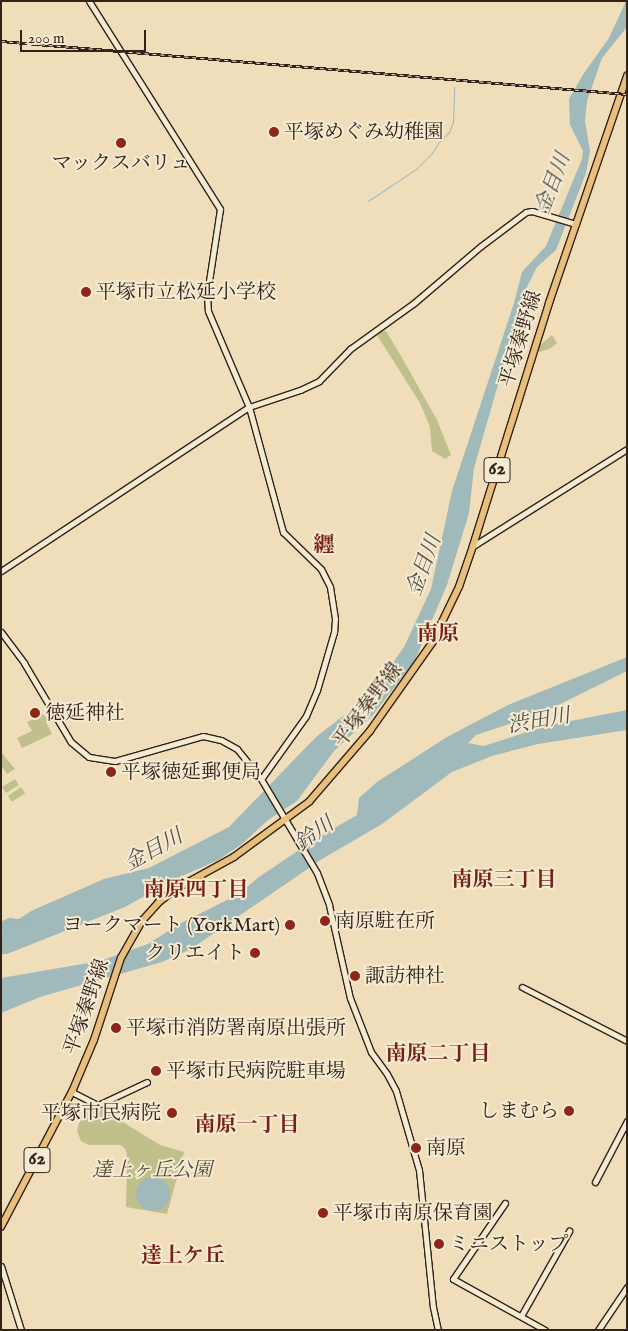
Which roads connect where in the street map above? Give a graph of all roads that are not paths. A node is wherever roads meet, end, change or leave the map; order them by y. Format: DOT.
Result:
graph roads {
  1 [pos="90,1"];
  2 [pos="626,80"];
  3 [pos="576,224"];
  4 [pos="249,408"];
  5 [pos="627,449"];
  6 [pos="473,546"];
  7 [pos="1,571"];
  8 [pos="1,632"];
  9 [pos="262,780"];
  10 [pos="286,820"];
  11 [pos="522,987"];
  12 [pos="627,1040"];
  13 [pos="147,1082"];
  14 [pos="72,1092"];
  15 [pos="627,1121"];
  16 [pos="595,1182"];
  17 [pos="505,1203"];
  18 [pos="1,1227"];
  19 [pos="568,1231"];
  20 [pos="1,1266"];
  21 [pos="627,1287"];
  22 [pos="520,1316"];
  23 [pos="22,1330"];
  24 [pos="438,1330"];
  25 [pos="545,1330"];
  26 [pos="598,1330"];
  1 -- 4 [label="street"];
  2 -- 3 [label="main road, 平塚秦野線 / 62"];
  3 -- 4 [label="street"];
  3 -- 6 [label="main road, 平塚秦野線 / 62"];
  4 -- 7 [label="street"];
  4 -- 9 [label="street"];
  5 -- 6 [label="street"];
  6 -- 10 [label="main road, 平塚秦野線 / 62"];
  8 -- 9 [label="street"];
  9 -- 10 [label="street"];
  10 -- 14 [label="main road, 平塚秦野線 / 62"];
  10 -- 24 [label="street"];
  11 -- 12 [label="street"];
  13 -- 14 [label="street"];
  14 -- 18 [label="main road, 平塚秦野線 / 62"];
  15 -- 16 [label="street"];
  17 -- 22 [label="street"];
  19 -- 22 [label="street"];
  20 -- 23 [label="street"];
  21 -- 26 [label="street"];
  22 -- 25 [label="street"];
}
